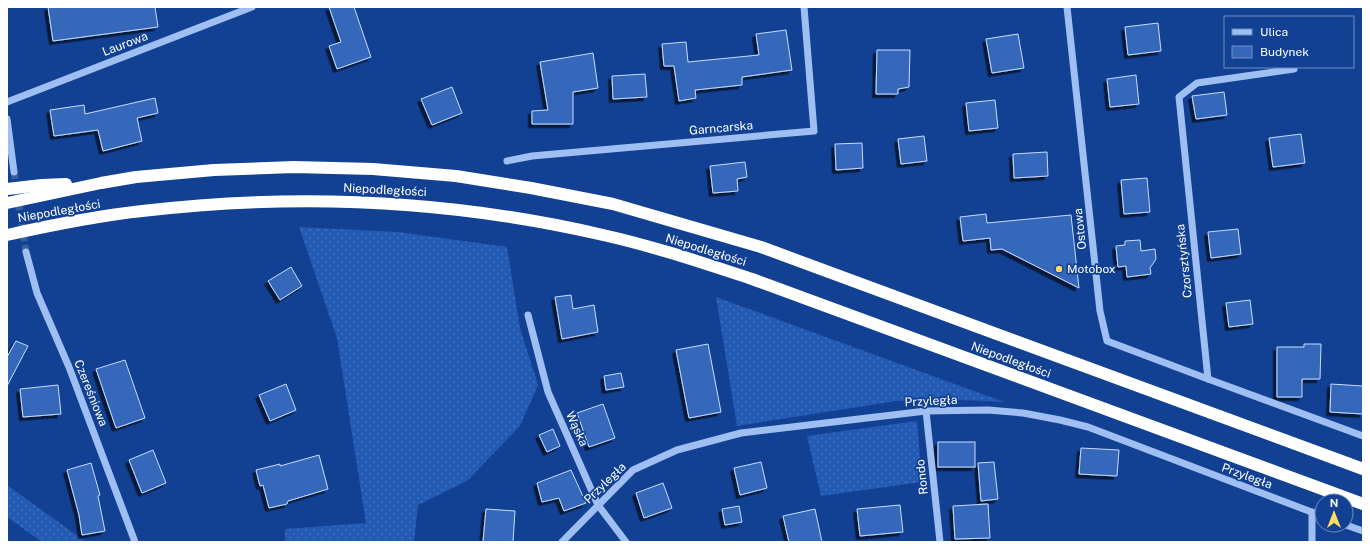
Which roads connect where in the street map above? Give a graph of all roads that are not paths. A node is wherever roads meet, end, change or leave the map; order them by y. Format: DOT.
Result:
graph roads {
  1 [pos="252,7"];
  2 [pos="804,7"];
  3 [pos="1067,7"];
  4 [pos="1294,69"];
  5 [pos="7,102"];
  6 [pos="7,119"];
  7 [pos="507,161"];
  8 [pos="14,172"];
  9 [pos="102,183"];
  10 [pos="7,189"];
  11 [pos="7,202"];
  12 [pos="7,235"];
  13 [pos="26,252"];
  14 [pos="528,315"];
  15 [pos="1208,378"];
  16 [pos="926,411"];
  17 [pos="1363,436"];
  18 [pos="1363,469"];
  19 [pos="1363,504"];
  20 [pos="598,505"];
  21 [pos="1312,512"];
  22 [pos="135,542"];
  23 [pos="562,542"];
  24 [pos="626,542"];
  25 [pos="940,542"];
  26 [pos="1312,542"];
  1 -- 5 [label="street, Laurowa"];
  2 -- 7 [label="street, Garncarska"];
  3 -- 15 [label="street, Ostowa"];
  4 -- 15 [label="street, Czorsztyńska"];
  6 -- 8 [label="street"];
  9 -- 10 [label="highway"];
  9 -- 11 [label="highway, Niepodległości"];
  9 -- 18 [label="highway, Niepodległości"];
  12 -- 19 [label="highway, Niepodległości"];
  13 -- 22 [label="street, Czereśniowa"];
  14 -- 20 [label="street, Wąska"];
  15 -- 17 [label="street"];
  16 -- 20 [label="street, Przyległa"];
  16 -- 21 [label="street, Przyległa"];
  16 -- 25 [label="street, Rondo"];
  20 -- 23 [label="street, Przyległa"];
  20 -- 24 [label="street, Wąska"];
  21 -- 26 [label="street"];
}
